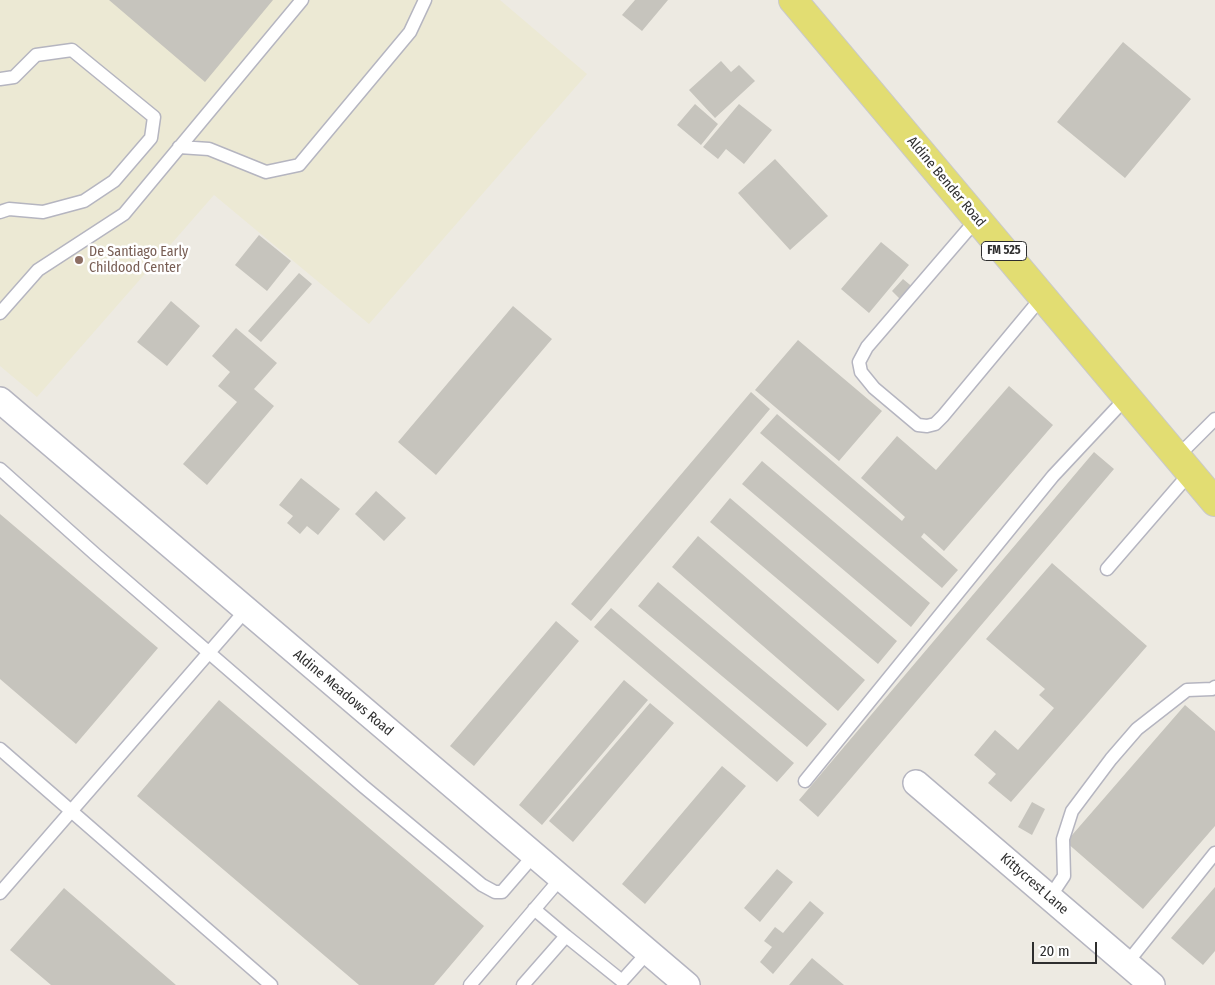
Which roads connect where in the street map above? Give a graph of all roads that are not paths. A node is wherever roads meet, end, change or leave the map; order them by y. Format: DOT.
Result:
graph roads {
  1 [pos="302,0"];
  2 [pos="425,0"];
  3 [pos="793,0"];
  4 [pos="0,79"];
  5 [pos="179,147"];
  6 [pos="0,212"];
  7 [pos="977,219"];
  8 [pos="1042,297"];
  9 [pos="0,313"];
  10 [pos="1127,397"];
  11 [pos="0,400"];
  12 [pos="1215,419"];
  13 [pos="1183,465"];
  14 [pos="0,469"];
  15 [pos="1214,500"];
  16 [pos="1106,569"];
  17 [pos="246,610"];
  18 [pos="209,653"];
  19 [pos="1215,687"];
  20 [pos="0,748"];
  21 [pos="805,781"];
  22 [pos="916,784"];
  23 [pos="72,811"];
  24 [pos="1215,853"];
  25 [pos="534,856"];
  26 [pos="561,878"];
  27 [pos="0,893"];
  28 [pos="1050,897"];
  29 [pos="534,909"];
  30 [pos="566,936"];
  31 [pos="648,952"];
  32 [pos="1127,964"];
  33 [pos="476,983"];
  34 [pos="271,985"];
  35 [pos="523,985"];
  36 [pos="687,985"];
  37 [pos="1152,985"];
  1 -- 5 [label="lane"];
  2 -- 5 [label="lane"];
  3 -- 7 [label="main road, Aldine Bender Road / FM 525"];
  4 -- 6 [label="lane"];
  5 -- 9 [label="lane"];
  7 -- 8 [label="main road, Aldine Bender Road / FM 525"];
  7 -- 8 [label="lane"];
  8 -- 10 [label="main road, Aldine Bender Road / FM 525"];
  10 -- 13 [label="main road, Aldine Bender Road / FM 525"];
  10 -- 21 [label="lane"];
  11 -- 17 [label="street, Aldine Meadows Road"];
  12 -- 13 [label="lane"];
  13 -- 15 [label="main road, Aldine Bender Road / FM 525"];
  13 -- 16 [label="lane"];
  14 -- 18 [label="lane"];
  17 -- 18 [label="lane"];
  17 -- 25 [label="street, Aldine Meadows Road"];
  18 -- 23 [label="lane"];
  18 -- 25 [label="lane"];
  19 -- 28 [label="lane"];
  20 -- 23 [label="lane"];
  22 -- 28 [label="street, Kittycrest Lane"];
  23 -- 27 [label="lane"];
  23 -- 34 [label="lane"];
  24 -- 32 [label="lane"];
  25 -- 26 [label="street, Aldine Meadows Road"];
  26 -- 29 [label="lane"];
  26 -- 31 [label="street, Aldine Meadows Road"];
  28 -- 32 [label="street, Kittycrest Lane"];
  29 -- 30 [label="lane"];
  29 -- 33 [label="lane"];
  30 -- 31 [label="lane"];
  30 -- 35 [label="lane"];
  31 -- 36 [label="street, Aldine Meadows Road"];
  32 -- 37 [label="street, Kittycrest Lane"];
}
